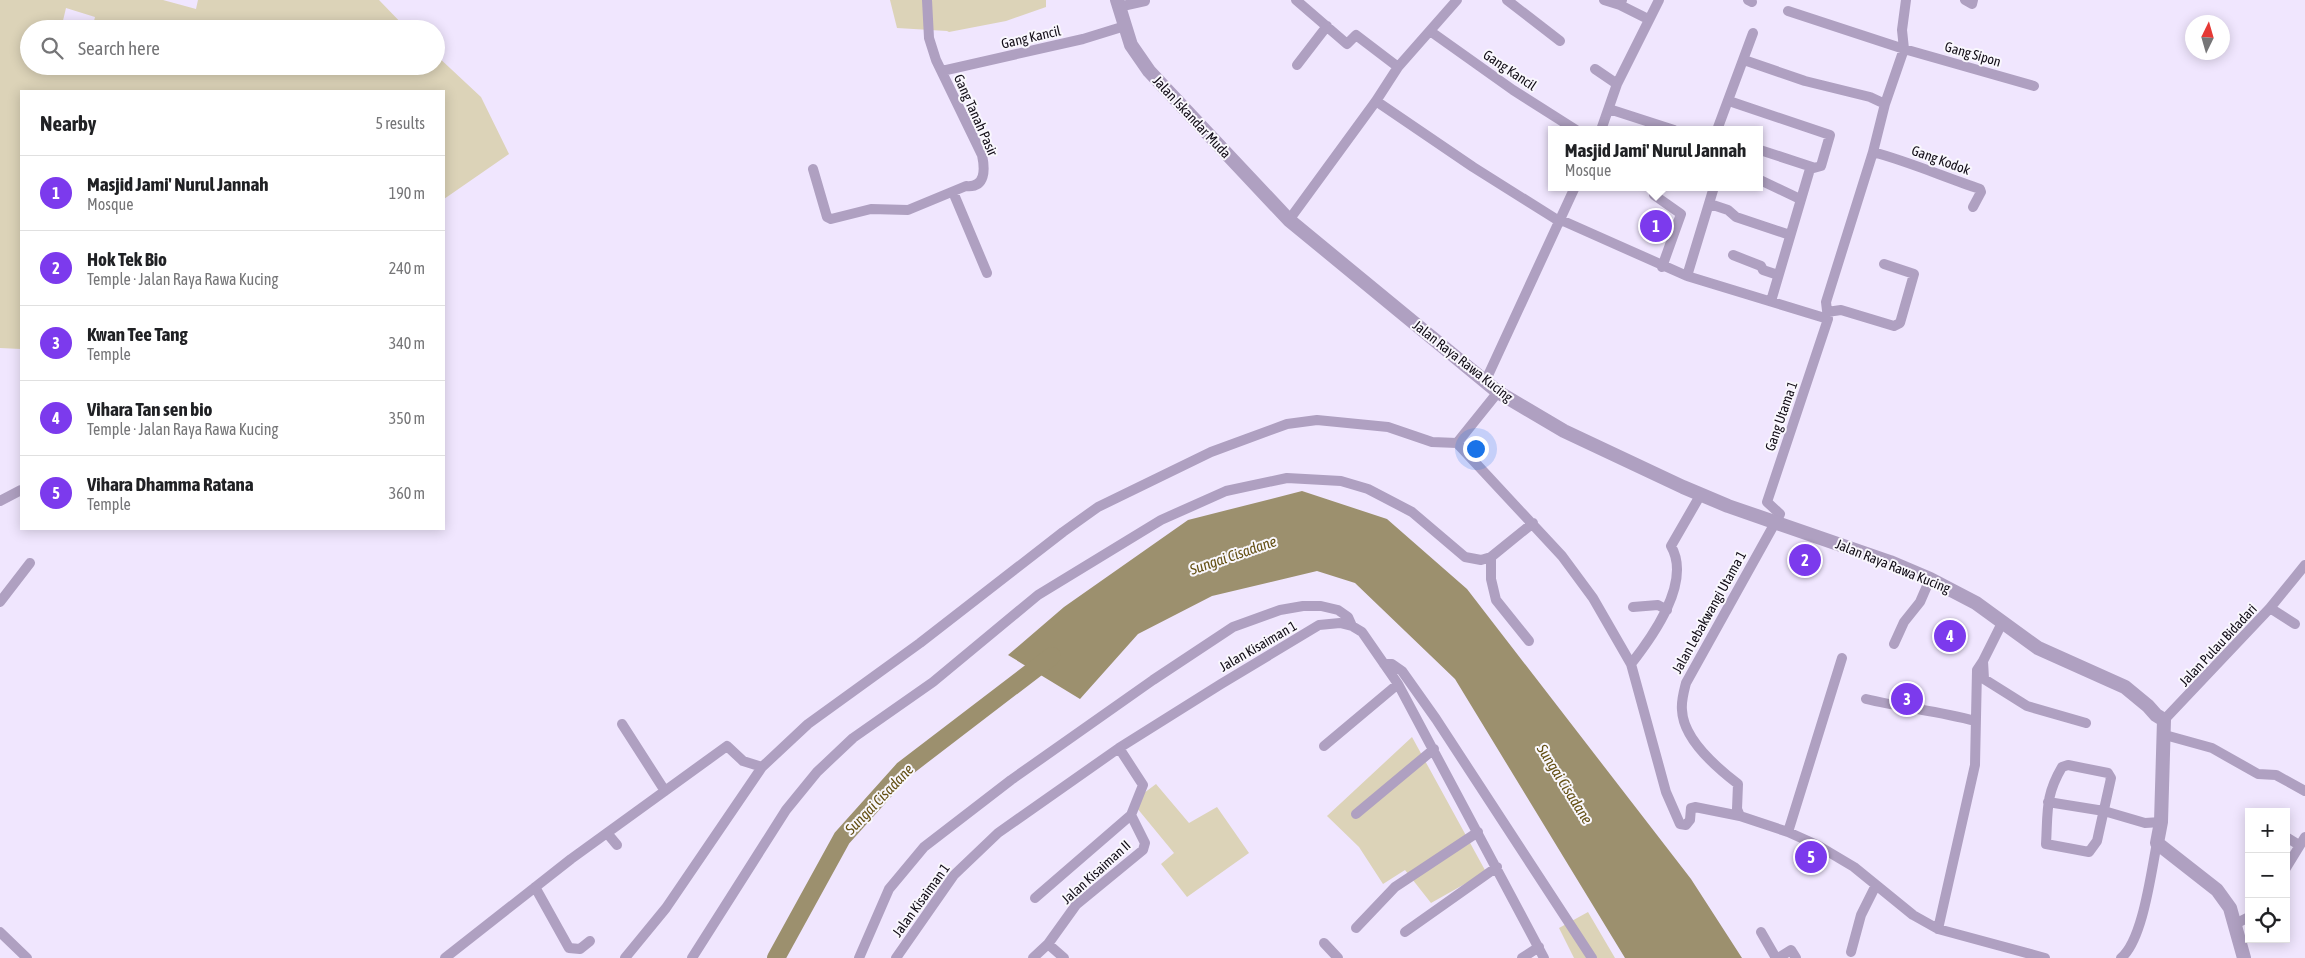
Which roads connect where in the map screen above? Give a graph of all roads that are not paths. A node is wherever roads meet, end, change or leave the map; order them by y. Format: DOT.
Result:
graph roads {
  1 [pos="927,0"];
  2 [pos="1296,0"];
  3 [pos="1457,0"];
  4 [pos="1506,0"];
  5 [pos="1604,0"];
  6 [pos="1659,0"];
  7 [pos="1906,0"];
  8 [pos="1964,0"];
  9 [pos="1973,0"];
  10 [pos="1145,1"];
  11 [pos="1621,2"];
  12 [pos="1118,4"];
  13 [pos="1788,10"];
  14 [pos="1648,19"];
  15 [pos="1125,26"];
  16 [pos="1327,26"];
  17 [pos="1430,31"];
  18 [pos="1754,33"];
  19 [pos="1560,41"];
  20 [pos="1904,49"];
  21 [pos="1744,60"];
  22 [pos="1297,65"];
  23 [pos="1398,67"];
  24 [pos="1595,69"];
  25 [pos="942,71"];
  26 [pos="1617,84"];
  27 [pos="2034,86"];
  28 [pos="1376,101"];
  29 [pos="1729,101"];
  30 [pos="1885,104"];
  31 [pos="1608,109"];
  32 [pos="1570,126"];
  33 [pos="1602,126"];
  34 [pos="1661,126"];
  35 [pos="1719,126"];
  36 [pos="1763,151"];
  37 [pos="1873,152"];
  38 [pos="1812,167"];
  39 [pos="813,169"];
  40 [pos="1763,181"];
  41 [pos="1573,191"];
  42 [pos="1713,191"];
  43 [pos="953,192"];
  44 [pos="1654,195"];
  45 [pos="1800,199"];
  46 [pos="1710,204"];
  47 [pos="1973,207"];
  48 [pos="1289,220"];
  49 [pos="1560,220"];
  50 [pos="1790,234"];
  51 [pos="1733,255"];
  52 [pos="1884,264"];
  53 [pos="1662,267"];
  54 [pos="987,273"];
  55 [pos="1778,275"];
  56 [pos="1687,276"];
  57 [pos="1771,301"];
  58 [pos="1828,316"];
  59 [pos="1485,382"];
  60 [pos="1498,392"];
  61 [pos="1457,443"];
  62 [pos="20,491"];
  63 [pos="1701,494"];
  64 [pos="0,501"];
  65 [pos="1774,522"];
  66 [pos="1533,523"];
  67 [pos="1491,558"];
  68 [pos="30,562"];
  69 [pos="2305,565"];
  70 [pos="1930,579"];
  71 [pos="0,602"];
  72 [pos="1633,607"];
  73 [pos="2270,608"];
  74 [pos="1667,610"];
  75 [pos="2002,623"];
  76 [pos="2296,624"];
  77 [pos="1352,626"];
  78 [pos="1530,641"];
  79 [pos="1894,644"];
  80 [pos="1842,658"];
  81 [pos="1983,661"];
  82 [pos="1384,664"];
  83 [pos="1631,664"];
  84 [pos="1398,684"];
  85 [pos="1866,699"];
  86 [pos="2164,720"];
  87 [pos="1975,721"];
  88 [pos="2086,723"];
  89 [pos="622,724"];
  90 [pos="2165,735"];
  91 [pos="1324,746"];
  92 [pos="1119,748"];
  93 [pos="1434,749"];
  94 [pos="762,767"];
  95 [pos="665,791"];
  96 [pos="2305,792"];
  97 [pos="2048,802"];
  98 [pos="2104,810"];
  99 [pos="1356,814"];
  100 [pos="1131,815"];
  101 [pos="1740,816"];
  102 [pos="2160,822"];
  103 [pos="1478,832"];
  104 [pos="1788,832"];
  105 [pos="607,833"];
  106 [pos="2302,841"];
  107 [pos="2157,844"];
  108 [pos="617,845"];
  109 [pos="2290,861"];
  110 [pos="1497,867"];
  111 [pos="1876,885"];
  112 [pos="536,887"];
  113 [pos="1035,898"];
  114 [pos="2245,919"];
  115 [pos="2235,924"];
  116 [pos="1356,928"];
  117 [pos="1938,929"];
  118 [pos="1404,932"];
  119 [pos="1761,932"];
  120 [pos="2,936"];
  121 [pos="590,941"];
  122 [pos="1324,943"];
  123 [pos="1048,944"];
  124 [pos="1539,947"];
  125 [pos="1851,952"];
  126 [pos="2020,955"];
  127 [pos="27,958"];
  128 [pos="445,958"];
  129 [pos="625,958"];
  130 [pos="692,958"];
  131 [pos="859,958"];
  132 [pos="896,958"];
  133 [pos="1033,958"];
  134 [pos="1064,958"];
  135 [pos="1338,958"];
  136 [pos="1522,958"];
  137 [pos="1544,958"];
  138 [pos="1592,958"];
  139 [pos="1777,958"];
  140 [pos="1796,958"];
  141 [pos="2045,958"];
  142 [pos="2121,958"];
  143 [pos="2244,958"];
  1 -- 25 [label="street, Gang Tanah Pasir"];
  2 -- 16 [label="street"];
  3 -- 17 [label="street"];
  4 -- 19 [label="street"];
  5 -- 11 [label="street"];
  6 -- 14 [label="street"];
  7 -- 20 [label="street"];
  8 -- 9 [label="street"];
  10 -- 12 [label="street"];
  11 -- 14 [label="street"];
  12 -- 15 [label="street, Jalan Iskandar Muda"];
  13 -- 20 [label="street, Gang Sipon"];
  14 -- 26 [label="street"];
  15 -- 25 [label="street, Gang Kancil"];
  15 -- 48 [label="street, Jalan Iskandar Muda"];
  16 -- 22 [label="street"];
  16 -- 23 [label="street"];
  17 -- 23 [label="street"];
  17 -- 32 [label="street, Gang Kancil"];
  18 -- 21 [label="street"];
  20 -- 27 [label="street, Gang Sipon"];
  20 -- 30 [label="street"];
  21 -- 29 [label="street"];
  21 -- 30 [label="street"];
  23 -- 28 [label="street"];
  24 -- 26 [label="street"];
  25 -- 43 [label="street, Gang Tanah Pasir"];
  26 -- 31 [label="street"];
  28 -- 48 [label="street"];
  28 -- 49 [label="street"];
  29 -- 35 [label="street"];
  29 -- 38 [label="street"];
  30 -- 37 [label="street"];
  31 -- 33 [label="street"];
  31 -- 34 [label="street"];
  36 -- 38 [label="street"];
  37 -- 47 [label="street, Gang Kodok"];
  37 -- 58 [label="street"];
  38 -- 45 [label="street"];
  39 -- 43 [label="street, Gang Tanah Pasir"];
  40 -- 45 [label="street"];
  41 -- 49 [label="street"];
  42 -- 46 [label="street"];
  43 -- 54 [label="street"];
  44 -- 53 [label="street"];
  45 -- 50 [label="street"];
  46 -- 50 [label="street"];
  46 -- 56 [label="street"];
  48 -- 59 [label="street, Jalan Raya Rawa Kucing"];
  49 -- 53 [label="street"];
  49 -- 59 [label="street"];
  50 -- 55 [label="street"];
  51 -- 55 [label="street"];
  52 -- 58 [label="street"];
  53 -- 56 [label="street"];
  55 -- 57 [label="street"];
  56 -- 57 [label="street"];
  57 -- 58 [label="street"];
  58 -- 65 [label="street, Gang Utama 1"];
  59 -- 60 [label="street, Jalan Raya Rawa Kucing"];
  60 -- 61 [label="street"];
  60 -- 63 [label="street, Jalan Raya Rawa Kucing"];
  61 -- 66 [label="street"];
  61 -- 94 [label="street"];
  62 -- 64 [label="street"];
  63 -- 65 [label="street, Jalan Raya Rawa Kucing"];
  63 -- 74 [label="street"];
  65 -- 70 [label="street, Jalan Raya Rawa Kucing"];
  65 -- 101 [label="street, Jalan Lebakwangi Utama 1"];
  66 -- 67 [label="street"];
  66 -- 83 [label="street"];
  67 -- 78 [label="street"];
  67 -- 130 [label="street"];
  68 -- 71 [label="street"];
  69 -- 73 [label="street"];
  70 -- 75 [label="street, Jalan Raya Rawa Kucing"];
  70 -- 79 [label="street"];
  72 -- 74 [label="street"];
  73 -- 76 [label="street, Jalan Pulau Bidadari"];
  73 -- 86 [label="street, Jalan Pulau Bidadari"];
  74 -- 83 [label="street"];
  75 -- 81 [label="street"];
  75 -- 86 [label="street, Jalan Raya Rawa Kucing"];
  77 -- 82 [label="street"];
  77 -- 92 [label="street, Jalan Kisaiman 1"];
  77 -- 131 [label="street"];
  80 -- 104 [label="street"];
  81 -- 87 [label="street"];
  81 -- 88 [label="street"];
  82 -- 84 [label="street"];
  82 -- 138 [label="street"];
  83 -- 101 [label="street"];
  84 -- 91 [label="street"];
  84 -- 93 [label="street"];
  85 -- 87 [label="street"];
  86 -- 90 [label="street"];
  87 -- 117 [label="street"];
  89 -- 95 [label="street"];
  90 -- 96 [label="street"];
  90 -- 102 [label="street"];
  92 -- 100 [label="street"];
  92 -- 132 [label="street, Jalan Kisaiman 1"];
  93 -- 99 [label="street"];
  93 -- 103 [label="street"];
  94 -- 95 [label="street"];
  94 -- 129 [label="street"];
  95 -- 105 [label="street"];
  97 -- 98 [label="street"];
  97 -- 98 [label="street"];
  97 -- 98 [label="street"];
  98 -- 102 [label="street"];
  100 -- 113 [label="street"];
  100 -- 123 [label="street, Jalan Kisaiman II"];
  101 -- 104 [label="street"];
  102 -- 107 [label="street"];
  103 -- 110 [label="street"];
  103 -- 116 [label="street"];
  104 -- 111 [label="street"];
  105 -- 108 [label="street"];
  105 -- 112 [label="street"];
  106 -- 109 [label="street"];
  107 -- 115 [label="street"];
  107 -- 142 [label="street"];
  110 -- 118 [label="street"];
  110 -- 124 [label="street"];
  111 -- 117 [label="street"];
  111 -- 125 [label="street"];
  112 -- 121 [label="street"];
  112 -- 128 [label="street"];
  114 -- 115 [label="street"];
  115 -- 143 [label="street"];
  117 -- 126 [label="street"];
  119 -- 139 [label="street"];
  120 -- 127 [label="street"];
  122 -- 135 [label="street"];
  123 -- 133 [label="street, Jalan Kisaiman II"];
  123 -- 134 [label="street"];
  124 -- 136 [label="street"];
  124 -- 137 [label="street"];
  126 -- 141 [label="street"];
  139 -- 140 [label="street"];
}
